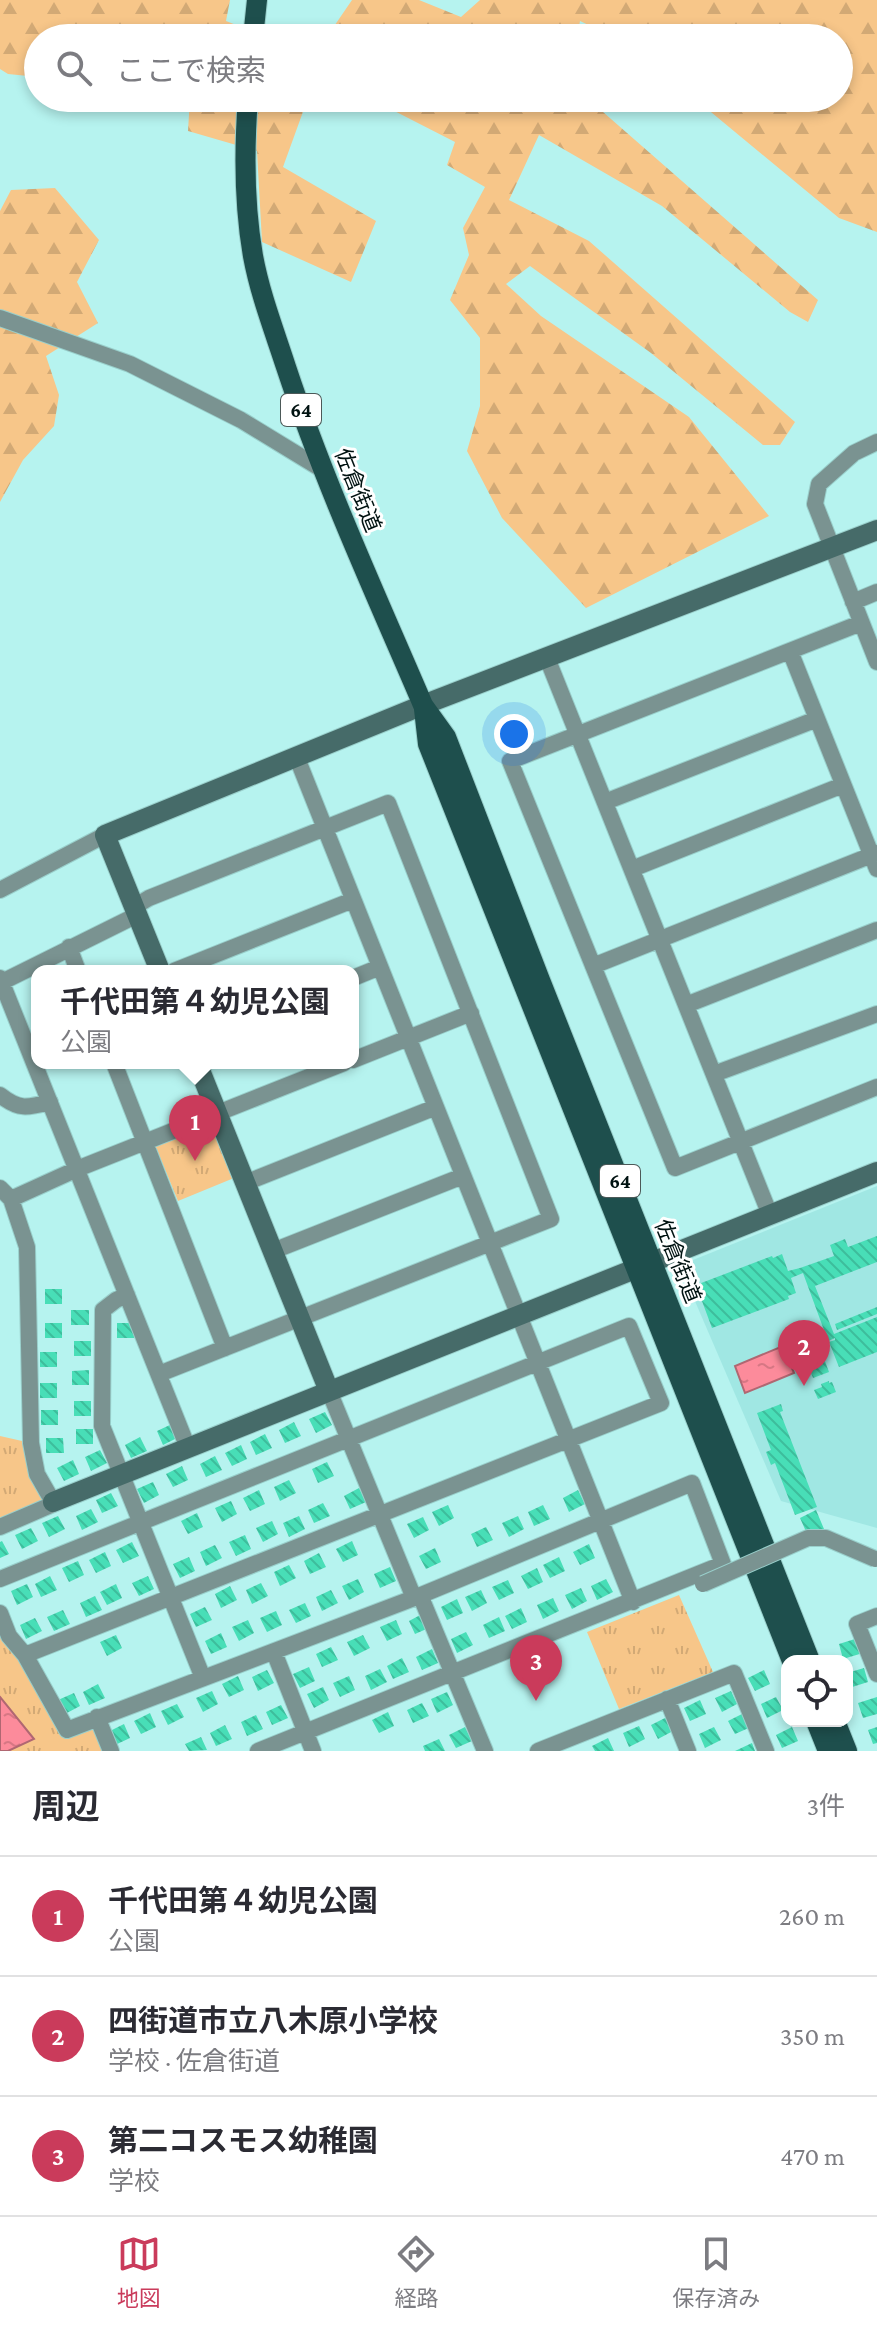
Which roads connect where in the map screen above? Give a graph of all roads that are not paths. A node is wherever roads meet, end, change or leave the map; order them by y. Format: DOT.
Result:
graph roads {
  1 [pos="257,0"];
  2 [pos="254,24"];
  3 [pos="247,112"];
  4 [pos="0,318"];
  5 [pos="877,442"];
  6 [pos="323,470"];
  7 [pos="877,530"];
  8 [pos="831,548"];
  9 [pos="877,592"];
  10 [pos="853,602"];
  11 [pos="861,623"];
  12 [pos="790,651"];
  13 [pos="547,658"];
  14 [pos="877,662"];
  15 [pos="423,705"];
  16 [pos="817,719"];
  17 [pos="578,734"];
  18 [pos="297,758"];
  19 [pos="843,785"];
  20 [pos="605,802"];
  21 [pos="325,828"];
  22 [pos="105,835"];
  23 [pos="875,859"];
  24 [pos="632,869"];
  25 [pos="0,890"];
  26 [pos="353,900"];
  27 [pos="135,911"];
  28 [pos="877,930"];
  29 [pos="660,939"];
  30 [pos="69,947"];
  31 [pos="31,965"];
  32 [pos="32,965"];
  33 [pos="76,965"];
  34 [pos="158,965"];
  35 [pos="189,965"];
  36 [pos="593,966"];
  37 [pos="380,967"];
  38 [pos="359,976"];
  39 [pos="1,980"];
  40 [pos="686,1005"];
  41 [pos="471,1013"];
  42 [pos="877,1014"];
  43 [pos="408,1038"];
  44 [pos="31,1055"];
  45 [pos="359,1058"];
  46 [pos="37,1069"];
  47 [pos="116,1069"];
  48 [pos="199,1069"];
  49 [pos="329,1069"];
  50 [pos="714,1074"];
  51 [pos="877,1087"];
  52 [pos="0,1095"];
  53 [pos="50,1102"];
  54 [pos="436,1107"];
  55 [pos="217,1114"];
  56 [pos="741,1141"];
  57 [pos="145,1142"];
  58 [pos="77,1169"];
  59 [pos="877,1172"];
  60 [pos="463,1176"];
  61 [pos="245,1183"];
  62 [pos="6,1194"];
  63 [pos="770,1215"];
  64 [pos="490,1243"];
  65 [pos="273,1251"];
  66 [pos="644,1265"];
  67 [pos="127,1295"];
  68 [pos="519,1315"];
  69 [pos="300,1318"];
  70 [pos="225,1348"];
  71 [pos="538,1363"];
  72 [pos="159,1374"];
  73 [pos="329,1391"];
  74 [pos="349,1439"];
  75 [pos="568,1440"];
  76 [pos="188,1448"];
  77 [pos="121,1475"];
  78 [pos="53,1502"];
  79 [pos="380,1515"];
  80 [pos="600,1520"];
  81 [pos="140,1522"];
  82 [pos="0,1527"];
  83 [pos="876,1559"];
  84 [pos="0,1579"];
  85 [pos="684,1581"];
  86 [pos="417,1597"];
  87 [pos="170,1598"];
  88 [pos="633,1602"];
  89 [pos="0,1613"];
  90 [pos="877,1616"];
  91 [pos="274,1652"];
  92 [pos="25,1655"];
  93 [pos="790,1655"];
  94 [pos="807,1655"];
  95 [pos="453,1674"];
  96 [pos="877,1674"];
  97 [pos="203,1678"];
  98 [pos="667,1699"];
  99 [pos="97,1717"];
  100 [pos="818,1727"];
  101 [pos="837,1727"];
  102 [pos="306,1732"];
  103 [pos="111,1751"];
  104 [pos="258,1751"];
  105 [pos="313,1751"];
  106 [pos="485,1751"];
  107 [pos="538,1751"];
  108 [pos="688,1751"];
  109 [pos="766,1751"];
  110 [pos="828,1751"];
  111 [pos="847,1751"];
  1 -- 2 [label="main road"];
  3 -- 6 [label="main road, 佐倉街道 / 64"];
  4 -- 6 [label="street"];
  5 -- 8 [label="street"];
  6 -- 15 [label="main road, 佐倉街道 / 64"];
  7 -- 8 [label="street"];
  8 -- 10 [label="street"];
  8 -- 13 [label="street"];
  9 -- 10 [label="street"];
  10 -- 11 [label="street"];
  11 -- 12 [label="street"];
  11 -- 14 [label="street"];
  12 -- 16 [label="street"];
  12 -- 17 [label="street"];
  13 -- 15 [label="street"];
  13 -- 17 [label="street"];
  15 -- 18 [label="street"];
  15 -- 66 [label="main road, 佐倉街道 / 64"];
  16 -- 19 [label="street"];
  16 -- 20 [label="street"];
  17 -- 20 [label="street"];
  17 -- 36 [label="street"];
  18 -- 21 [label="street"];
  18 -- 22 [label="street"];
  19 -- 23 [label="street"];
  19 -- 24 [label="street"];
  20 -- 24 [label="street"];
  21 -- 26 [label="street"];
  21 -- 27 [label="street"];
  21 -- 41 [label="street"];
  22 -- 25 [label="street"];
  22 -- 27 [label="street"];
  23 -- 29 [label="street"];
  24 -- 29 [label="street"];
  26 -- 35 [label="street"];
  26 -- 37 [label="street"];
  27 -- 30 [label="street"];
  27 -- 34 [label="street"];
  28 -- 40 [label="street"];
  29 -- 36 [label="street"];
  29 -- 40 [label="street"];
  30 -- 32 [label="street"];
  30 -- 33 [label="street"];
  31 -- 39 [label="street"];
  36 -- 56 [label="street"];
  37 -- 38 [label="street"];
  37 -- 43 [label="street"];
  39 -- 44 [label="street"];
  40 -- 50 [label="street"];
  41 -- 43 [label="street"];
  41 -- 64 [label="street"];
  42 -- 50 [label="street"];
  43 -- 45 [label="street"];
  43 -- 54 [label="street"];
  46 -- 53 [label="street"];
  47 -- 57 [label="street"];
  48 -- 55 [label="street"];
  49 -- 55 [label="street"];
  50 -- 56 [label="street"];
  51 -- 56 [label="street"];
  52 -- 53 [label="street"];
  53 -- 58 [label="street"];
  54 -- 60 [label="street"];
  54 -- 61 [label="street"];
  55 -- 57 [label="street"];
  55 -- 61 [label="street"];
  56 -- 63 [label="street"];
  57 -- 58 [label="street"];
  57 -- 70 [label="street"];
  58 -- 62 [label="street"];
  58 -- 67 [label="street"];
  59 -- 63 [label="street"];
  60 -- 64 [label="street"];
  60 -- 65 [label="street"];
  61 -- 65 [label="street"];
  62 -- 78 [label="street"];
  63 -- 66 [label="street"];
  64 -- 68 [label="street"];
  64 -- 69 [label="street"];
  65 -- 69 [label="street"];
  66 -- 68 [label="street"];
  66 -- 93 [label="main road, 佐倉街道 / 64"];
  66 -- 94 [label="main road, 佐倉街道 / 64"];
  67 -- 72 [label="street"];
  67 -- 77 [label="street"];
  68 -- 71 [label="street"];
  68 -- 73 [label="street"];
  69 -- 70 [label="street"];
  69 -- 73 [label="street"];
  70 -- 72 [label="street"];
  71 -- 74 [label="street"];
  71 -- 75 [label="street"];
  71 -- 75 [label="street"];
  72 -- 76 [label="street"];
  73 -- 74 [label="street"];
  73 -- 76 [label="street"];
  74 -- 79 [label="street"];
  74 -- 81 [label="street"];
  75 -- 79 [label="street"];
  75 -- 80 [label="street"];
  76 -- 77 [label="street"];
  77 -- 78 [label="street"];
  77 -- 81 [label="street"];
  78 -- 82 [label="street"];
  79 -- 86 [label="street"];
  79 -- 87 [label="street"];
  80 -- 85 [label="street"];
  80 -- 86 [label="street"];
  80 -- 88 [label="street"];
  81 -- 84 [label="street"];
  81 -- 87 [label="street"];
  83 -- 85 [label="street, bridge"];
  85 -- 88 [label="street"];
  86 -- 91 [label="street"];
  86 -- 95 [label="street"];
  87 -- 92 [label="street"];
  87 -- 97 [label="street"];
  88 -- 95 [label="street"];
  89 -- 92 [label="street"];
  90 -- 96 [label="street"];
  91 -- 97 [label="street"];
  91 -- 102 [label="street"];
  92 -- 99 [label="street"];
  95 -- 102 [label="street"];
  95 -- 106 [label="street"];
  97 -- 99 [label="street"];
  98 -- 107 [label="street"];
  98 -- 108 [label="street"];
  98 -- 109 [label="street"];
  99 -- 103 [label="street"];
  100 -- 110 [label="main road"];
  101 -- 111 [label="main road"];
  102 -- 104 [label="street"];
  102 -- 105 [label="street"];
}
